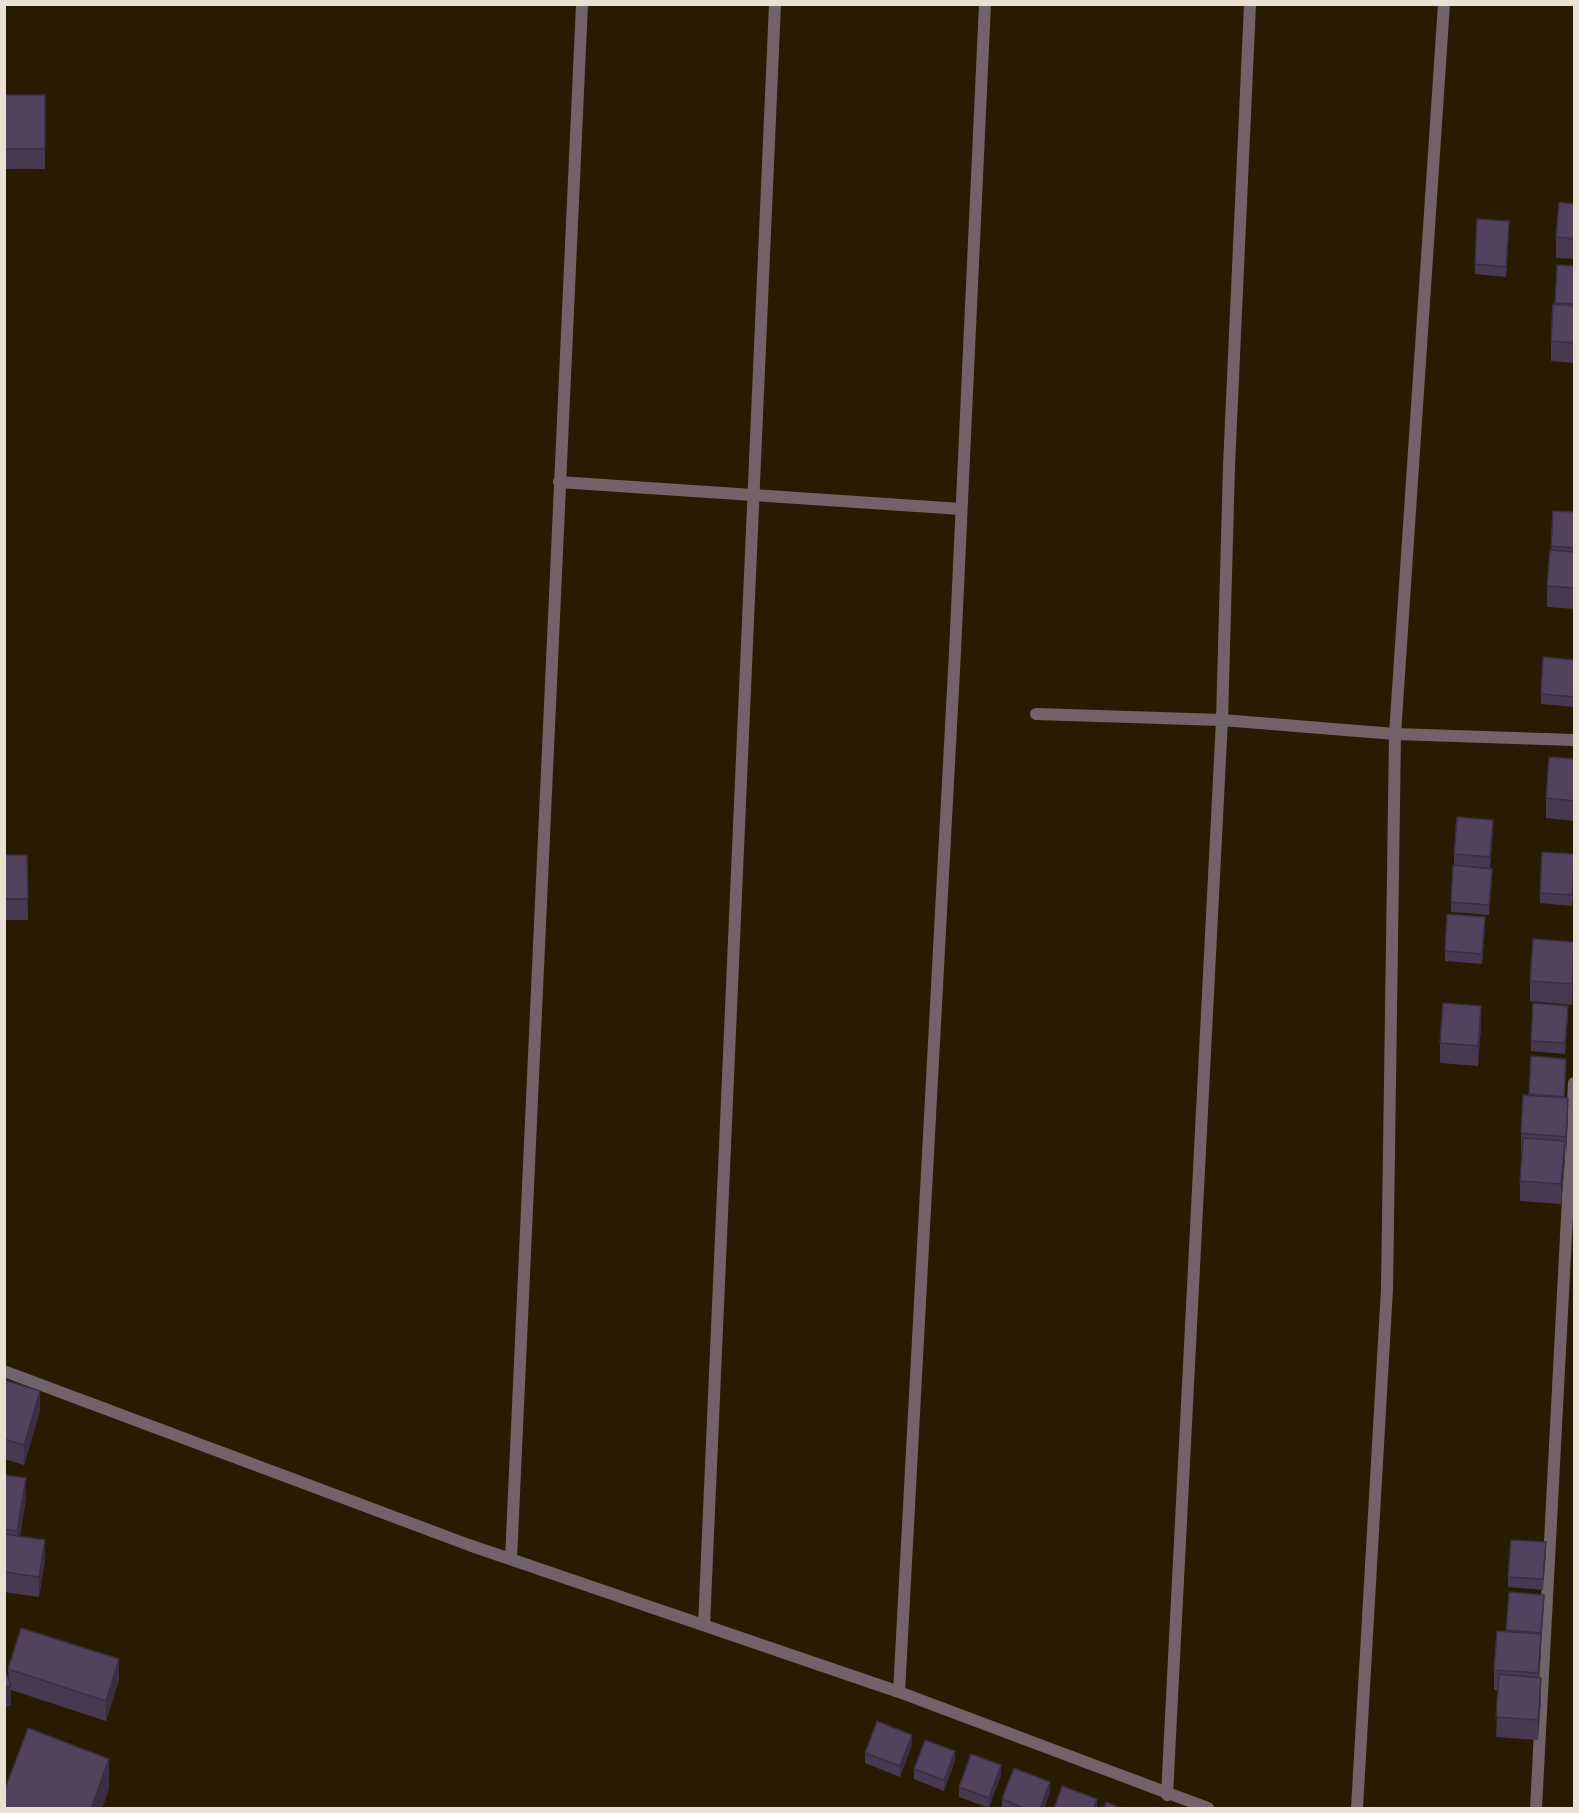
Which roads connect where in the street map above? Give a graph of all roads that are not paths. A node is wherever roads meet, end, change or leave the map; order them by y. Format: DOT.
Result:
graph roads {
  1 [pos="582,4"];
  2 [pos="775,4"];
  3 [pos="985,4"];
  4 [pos="1250,4"];
  5 [pos="1444,4"];
  6 [pos="559,482"];
  7 [pos="753,494"];
  8 [pos="961,509"];
  9 [pos="1036,714"];
  10 [pos="1222,720"];
  11 [pos="1395,734"];
  12 [pos="1575,740"];
  13 [pos="1575,1083"];
  14 [pos="4,1371"];
  15 [pos="511,1559"];
  16 [pos="704,1625"];
  17 [pos="899,1692"];
  18 [pos="1167,1795"];
  19 [pos="1208,1809"];
  20 [pos="1357,1809"];
  21 [pos="1536,1809"];
  1 -- 6 [label="street"];
  2 -- 7 [label="street"];
  3 -- 8 [label="street"];
  4 -- 10 [label="street"];
  5 -- 11 [label="street"];
  6 -- 7 [label="street"];
  6 -- 15 [label="street"];
  7 -- 8 [label="street"];
  7 -- 16 [label="street"];
  8 -- 17 [label="street"];
  9 -- 10 [label="street"];
  10 -- 11 [label="street"];
  10 -- 18 [label="street"];
  11 -- 12 [label="street"];
  11 -- 20 [label="street"];
  13 -- 21 [label="street"];
  14 -- 15 [label="street"];
  15 -- 16 [label="street"];
  16 -- 17 [label="street"];
  17 -- 18 [label="street"];
  18 -- 19 [label="street"];
}
